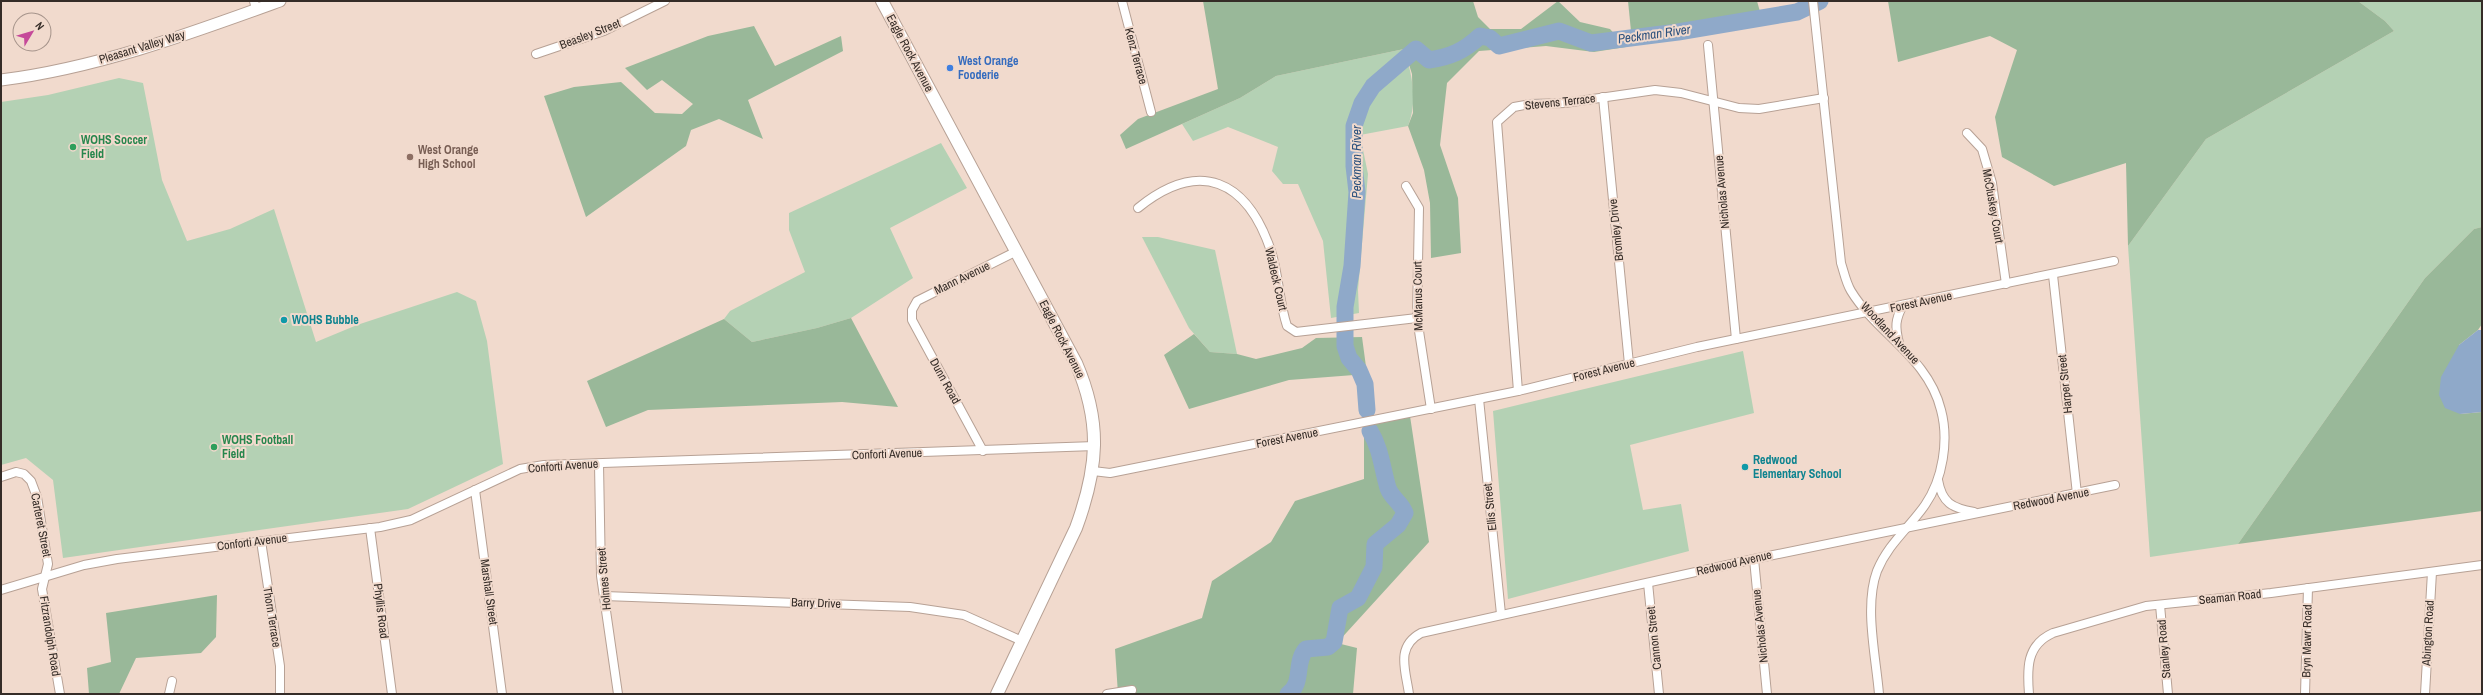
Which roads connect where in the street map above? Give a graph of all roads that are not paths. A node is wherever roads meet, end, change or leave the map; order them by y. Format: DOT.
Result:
graph roads {
  1 [pos="280,1"];
  2 [pos="665,1"];
  3 [pos="882,1"];
  4 [pos="1122,1"];
  5 [pos="255,5"];
  6 [pos="1814,5"];
  7 [pos="1708,45"];
  8 [pos="536,54"];
  9 [pos="1,80"];
  10 [pos="1603,97"];
  11 [pos="1824,98"];
  12 [pos="1714,102"];
  13 [pos="1151,112"];
  14 [pos="1967,133"];
  15 [pos="1406,186"];
  16 [pos="1138,208"];
  17 [pos="1017,251"];
  18 [pos="2114,261"];
  19 [pos="2053,275"];
  20 [pos="2006,284"];
  21 [pos="1903,306"];
  22 [pos="912,310"];
  23 [pos="1868,313"];
  24 [pos="1417,318"];
  25 [pos="1736,339"];
  26 [pos="1900,344"];
  27 [pos="1629,364"];
  28 [pos="1518,391"];
  29 [pos="1478,400"];
  30 [pos="1431,409"];
  31 [pos="1095,446"];
  32 [pos="983,451"];
  33 [pos="599,464"];
  34 [pos="1093,471"];
  35 [pos="1,477"];
  36 [pos="1938,477"];
  37 [pos="2116,485"];
  38 [pos="475,490"];
  39 [pos="2077,494"];
  40 [pos="1979,513"];
  41 [pos="370,528"];
  42 [pos="1903,529"];
  43 [pos="261,541"];
  44 [pos="1754,559"];
  45 [pos="2482,565"];
  46 [pos="2432,572"];
  47 [pos="44,578"];
  48 [pos="1648,583"];
  49 [pos="2308,588"];
  50 [pos="1,590"];
  51 [pos="604,596"];
  52 [pos="2160,605"];
  53 [pos="1501,614"];
  54 [pos="1022,641"];
  55 [pos="172,681"];
  56 [pos="1132,690"];
  57 [pos="60,694"];
  58 [pos="169,694"];
  59 [pos="280,694"];
  60 [pos="392,694"];
  61 [pos="502,694"];
  62 [pos="618,694"];
  63 [pos="997,694"];
  64 [pos="1107,694"];
  65 [pos="1409,694"];
  66 [pos="1657,694"];
  67 [pos="1767,694"];
  68 [pos="1879,694"];
  69 [pos="2029,694"];
  70 [pos="2168,694"];
  71 [pos="2305,694"];
  72 [pos="2425,694"];
  1 -- 5 [label="main road, Pleasant Valley Way"];
  2 -- 8 [label="street, Beasley Street"];
  3 -- 17 [label="main road, Eagle Rock Avenue"];
  4 -- 13 [label="street, Kenz Terrace"];
  5 -- 9 [label="main road, Pleasant Valley Way"];
  6 -- 11 [label="street, Woodland Avenue"];
  7 -- 12 [label="street, Nicholas Avenue"];
  10 -- 12 [label="street, Stevens Terrace"];
  10 -- 27 [label="street, Bromley Drive"];
  10 -- 28 [label="street, Stevens Terrace"];
  11 -- 12 [label="street, Stevens Terrace"];
  11 -- 23 [label="street, Woodland Avenue"];
  12 -- 25 [label="street, Nicholas Avenue"];
  14 -- 20 [label="street, McCluskey Court"];
  15 -- 24 [label="street, McManus Court"];
  16 -- 24 [label="street, Waldeck Court"];
  17 -- 22 [label="street, Mann Avenue"];
  17 -- 31 [label="main road, Eagle Rock Avenue"];
  18 -- 19 [label="street, Forest Avenue"];
  19 -- 20 [label="street, Forest Avenue"];
  19 -- 39 [label="street, Harper Street"];
  20 -- 21 [label="street, Forest Avenue"];
  21 -- 23 [label="street, Forest Avenue"];
  21 -- 26 [label="street"];
  22 -- 32 [label="street, Dunn Road"];
  23 -- 25 [label="street, Forest Avenue"];
  23 -- 26 [label="street, Woodland Avenue"];
  24 -- 30 [label="street, McManus Court"];
  25 -- 27 [label="street, Forest Avenue"];
  26 -- 36 [label="street, Woodland Avenue"];
  27 -- 28 [label="street, Forest Avenue"];
  28 -- 29 [label="street, Forest Avenue"];
  29 -- 30 [label="street, Forest Avenue"];
  29 -- 53 [label="street, Ellis Street"];
  30 -- 34 [label="street, Forest Avenue"];
  31 -- 32 [label="street, Conforti Avenue"];
  31 -- 34 [label="main road, Eagle Rock Avenue"];
  32 -- 33 [label="street, Conforti Avenue"];
  33 -- 38 [label="street, Conforti Avenue"];
  33 -- 51 [label="street, Holmes Street"];
  34 -- 54 [label="main road, Eagle Rock Avenue"];
  35 -- 47 [label="street, Carteret Street"];
  36 -- 40 [label="street"];
  36 -- 42 [label="street, Woodland Avenue"];
  37 -- 39 [label="street, Redwood Avenue"];
  38 -- 41 [label="street, Conforti Avenue"];
  38 -- 61 [label="street, Marshall Street"];
  39 -- 40 [label="street, Redwood Avenue"];
  40 -- 42 [label="street, Redwood Avenue"];
  41 -- 43 [label="street, Conforti Avenue"];
  41 -- 60 [label="street, Phyllis Road"];
  42 -- 44 [label="street, Redwood Avenue"];
  42 -- 68 [label="street, Woodland Avenue"];
  43 -- 47 [label="street, Conforti Avenue"];
  43 -- 59 [label="street, Thorn Terrace"];
  44 -- 48 [label="street, Redwood Avenue"];
  44 -- 67 [label="street, Nicholas Avenue"];
  45 -- 46 [label="street, Seaman Road"];
  46 -- 49 [label="street, Seaman Road"];
  46 -- 72 [label="street, Abington Road"];
  47 -- 50 [label="street, Conforti Avenue"];
  47 -- 57 [label="street, Fitzrandolph Road"];
  48 -- 53 [label="street, Redwood Avenue"];
  48 -- 66 [label="street, Cannon Street"];
  49 -- 52 [label="street, Seaman Road"];
  49 -- 71 [label="street, Bryn Mawr Road"];
  51 -- 54 [label="street, Barry Drive"];
  51 -- 62 [label="street, Holmes Street"];
  52 -- 69 [label="street, Seaman Road"];
  52 -- 70 [label="street, Stanley Road"];
  53 -- 65 [label="street, Redwood Avenue"];
  54 -- 63 [label="main road, Eagle Rock Avenue"];
  55 -- 58 [label="street"];
  56 -- 64 [label="street"];
}
